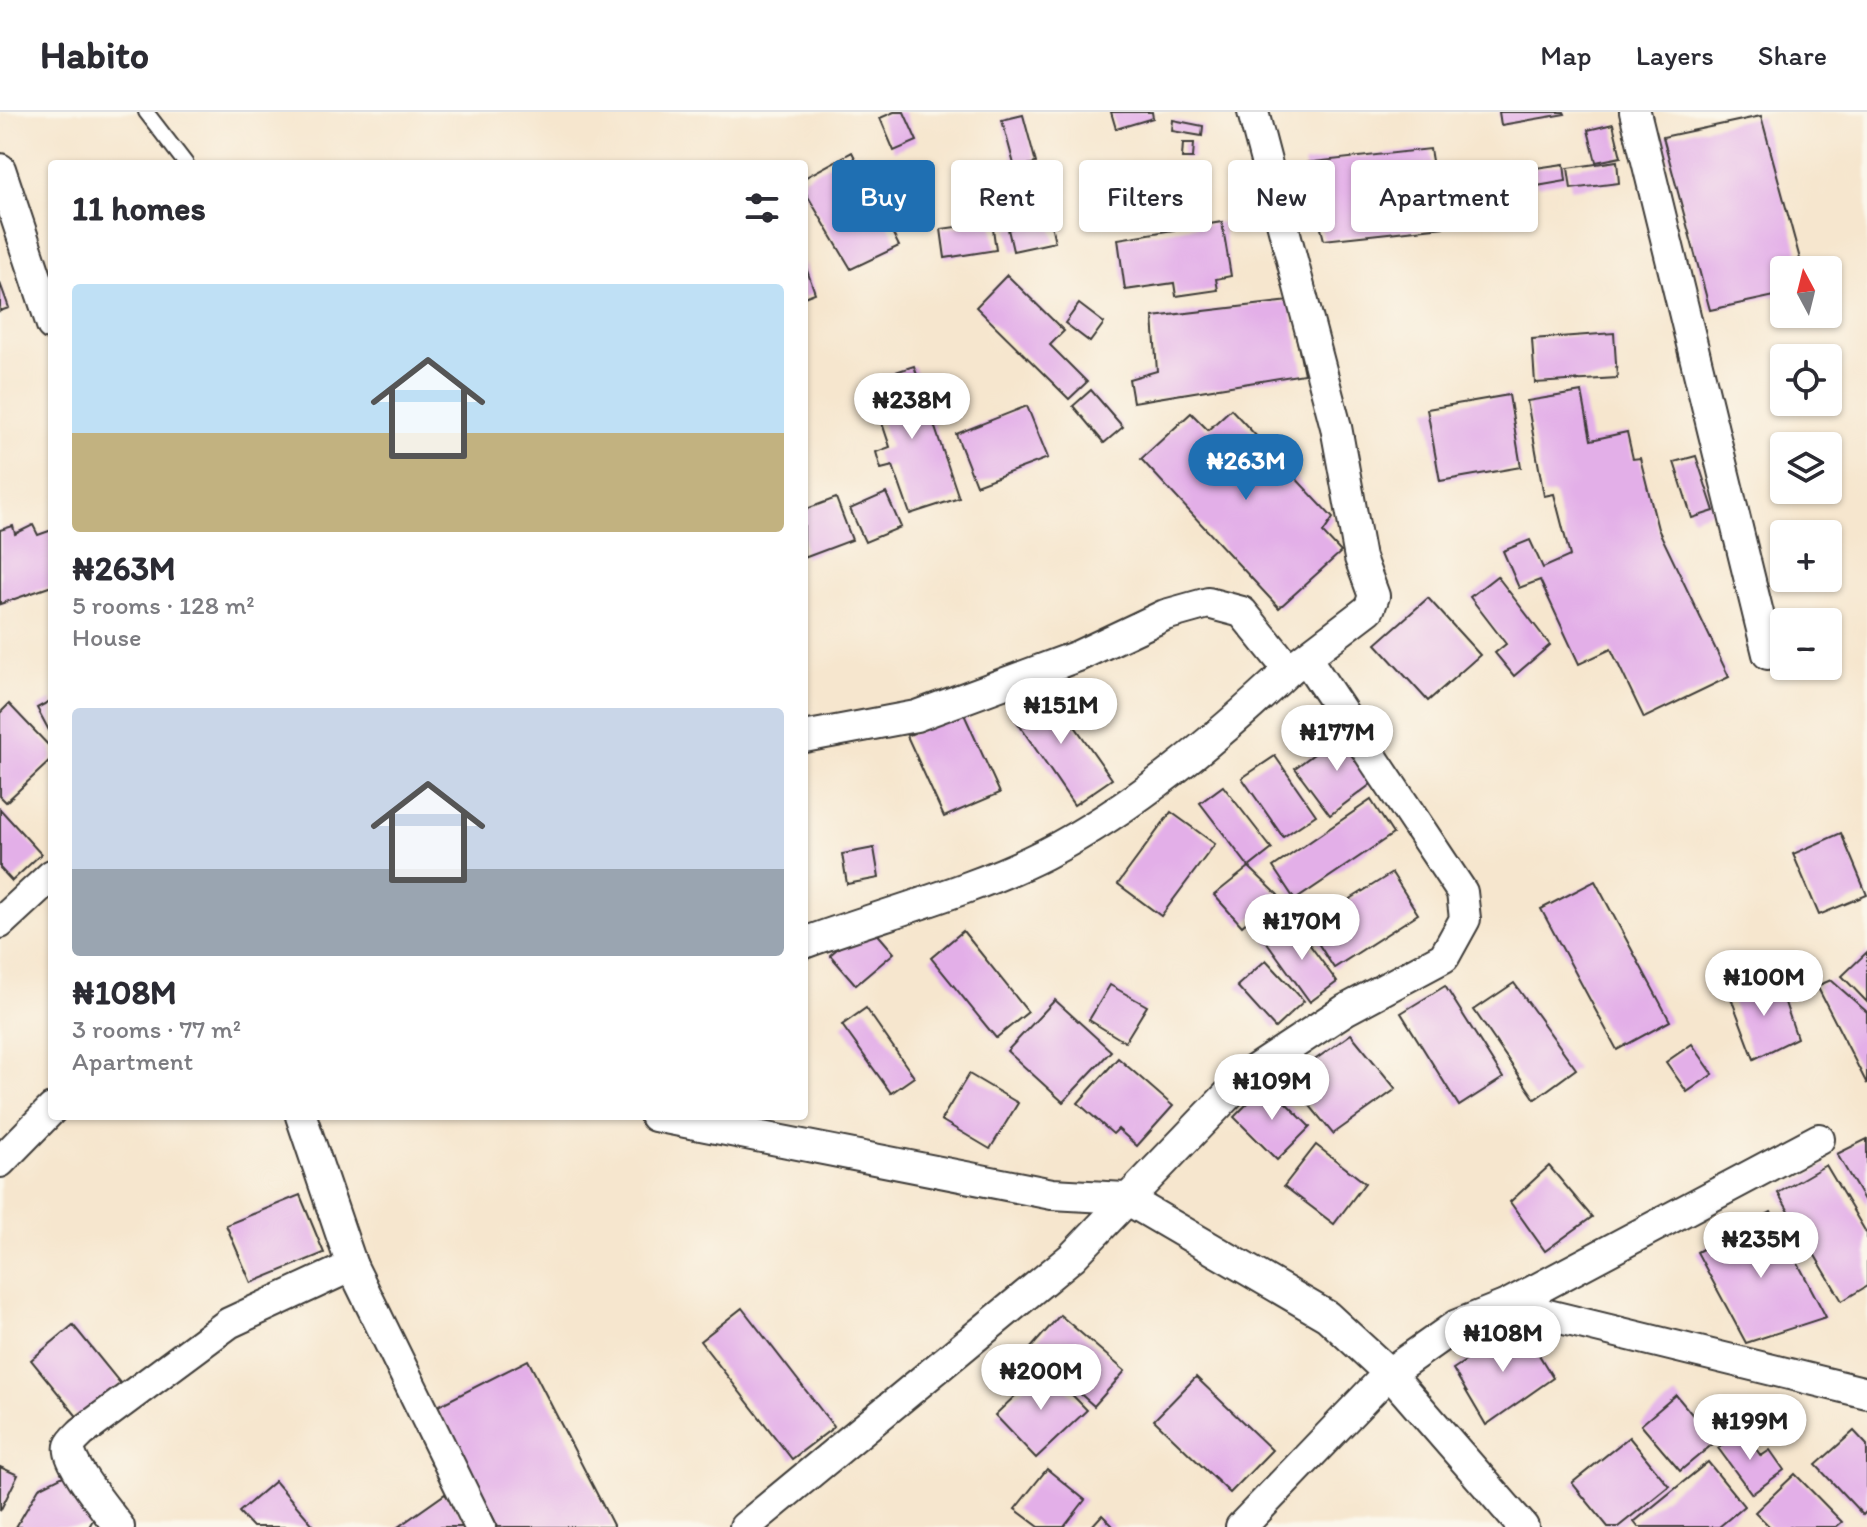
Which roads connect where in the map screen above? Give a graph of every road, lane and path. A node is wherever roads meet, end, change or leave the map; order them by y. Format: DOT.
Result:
graph roads {
  1 [pos="146,112"];
  2 [pos="1253,112"];
  3 [pos="1635,112"];
  4 [pos="183,160"];
  5 [pos="0,169"];
  6 [pos="48,313"];
  7 [pos="1768,654"];
  8 [pos="1297,664"];
  9 [pos="808,736"];
  10 [pos="48,879"];
  11 [pos="0,923"];
  12 [pos="808,942"];
  13 [pos="48,1113"];
  14 [pos="302,1120"];
  15 [pos="675,1120"];
  16 [pos="1819,1139"];
  17 [pos="0,1162"];
  18 [pos="1125,1198"];
  19 [pos="352,1266"];
  20 [pos="1507,1305"];
  21 [pos="1389,1373"];
  22 [pos="1867,1393"];
  23 [pos="119,1527"];
  24 [pos="480,1527"];
  25 [pos="745,1527"];
  26 [pos="1241,1527"];
  27 [pos="1523,1527"];
  1 -- 4 [label="lane"];
  2 -- 8 [label="street"];
  3 -- 7 [label="street"];
  5 -- 6 [label="street"];
  8 -- 9 [label="street"];
  8 -- 12 [label="street"];
  8 -- 18 [label="street"];
  10 -- 11 [label="street"];
  13 -- 17 [label="street"];
  14 -- 19 [label="street"];
  15 -- 18 [label="street"];
  16 -- 20 [label="street"];
  18 -- 21 [label="street"];
  18 -- 25 [label="street"];
  19 -- 23 [label="street"];
  19 -- 24 [label="street"];
  20 -- 21 [label="street"];
  20 -- 22 [label="street"];
  21 -- 26 [label="street"];
  21 -- 27 [label="street"];
}
